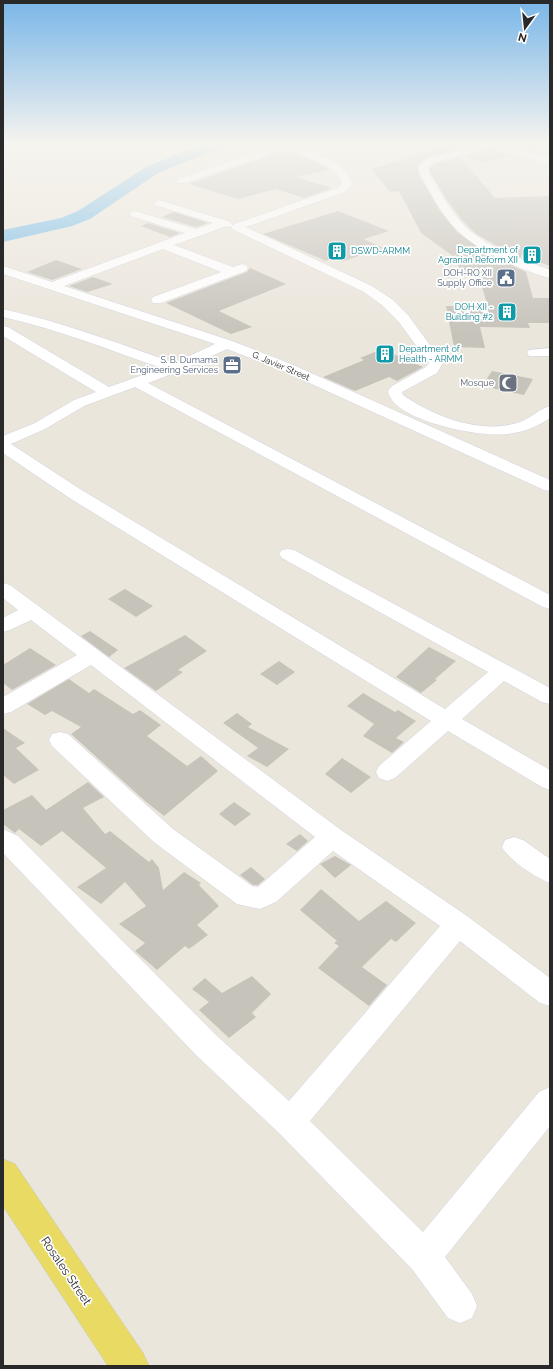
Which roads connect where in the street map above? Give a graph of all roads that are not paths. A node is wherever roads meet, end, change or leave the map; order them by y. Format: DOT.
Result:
graph roads {
  1 [pos="168,206"];
  2 [pos="296,206"];
  3 [pos="446,206"];
  4 [pos="135,214"];
  5 [pos="224,223"];
  6 [pos="236,227"];
  7 [pos="196,233"];
  8 [pos="162,245"];
  9 [pos="3,270"];
  10 [pos="550,274"];
  11 [pos="52,286"];
  12 [pos="156,300"];
  13 [pos="3,313"];
  14 [pos="3,330"];
  15 [pos="227,344"];
  16 [pos="550,352"];
  17 [pos="534,353"];
  18 [pos="175,368"];
  19 [pos="138,382"];
  20 [pos="108,393"];
  21 [pos="550,411"];
  22 [pos="3,442"];
  23 [pos="3,446"];
  24 [pos="550,486"];
  25 [pos="288,554"];
  26 [pos="3,589"];
  27 [pos="550,603"];
  28 [pos="32,611"];
  29 [pos="3,626"];
  30 [pos="91,656"];
  31 [pos="503,670"];
  32 [pos="550,698"];
  33 [pos="3,707"];
  34 [pos="447,720"];
  35 [pos="60,740"];
  36 [pos="387,772"];
  37 [pos="550,781"];
  38 [pos="332,837"];
  39 [pos="3,840"];
  40 [pos="514,847"];
  41 [pos="550,873"];
  42 [pos="458,924"];
  43 [pos="550,994"];
  44 [pos="550,1102"];
  45 [pos="290,1122"];
  46 [pos="3,1176"];
  47 [pos="424,1257"];
  48 [pos="460,1306"];
  49 [pos="130,1366"];
  1 -- 5 [label="street"];
  2 -- 6 [label="street"];
  3 -- 10 [label="street"];
  4 -- 7 [label="street"];
  5 -- 6 [label="street"];
  5 -- 7 [label="street"];
  6 -- 21 [label="street"];
  7 -- 8 [label="street"];
  8 -- 11 [label="street"];
  8 -- 12 [label="street"];
  9 -- 11 [label="street, G. Javier Street"];
  11 -- 15 [label="street, G. Javier Street"];
  13 -- 18 [label="street"];
  14 -- 20 [label="street"];
  15 -- 18 [label="street"];
  15 -- 24 [label="street, G. Javier Street"];
  16 -- 17 [label="street"];
  18 -- 19 [label="street"];
  19 -- 20 [label="street"];
  19 -- 27 [label="street"];
  20 -- 22 [label="street"];
  23 -- 34 [label="street"];
  25 -- 31 [label="street"];
  26 -- 28 [label="street"];
  28 -- 29 [label="street"];
  28 -- 30 [label="street"];
  30 -- 33 [label="street"];
  30 -- 38 [label="street"];
  31 -- 32 [label="street"];
  31 -- 34 [label="street"];
  34 -- 36 [label="street"];
  34 -- 37 [label="street"];
  35 -- 38 [label="street"];
  38 -- 42 [label="street"];
  39 -- 45 [label="street"];
  40 -- 41 [label="street"];
  42 -- 43 [label="street"];
  42 -- 45 [label="street"];
  44 -- 47 [label="street"];
  45 -- 47 [label="street"];
  46 -- 49 [label="main road, Rosales Street"];
  47 -- 48 [label="street"];
}
